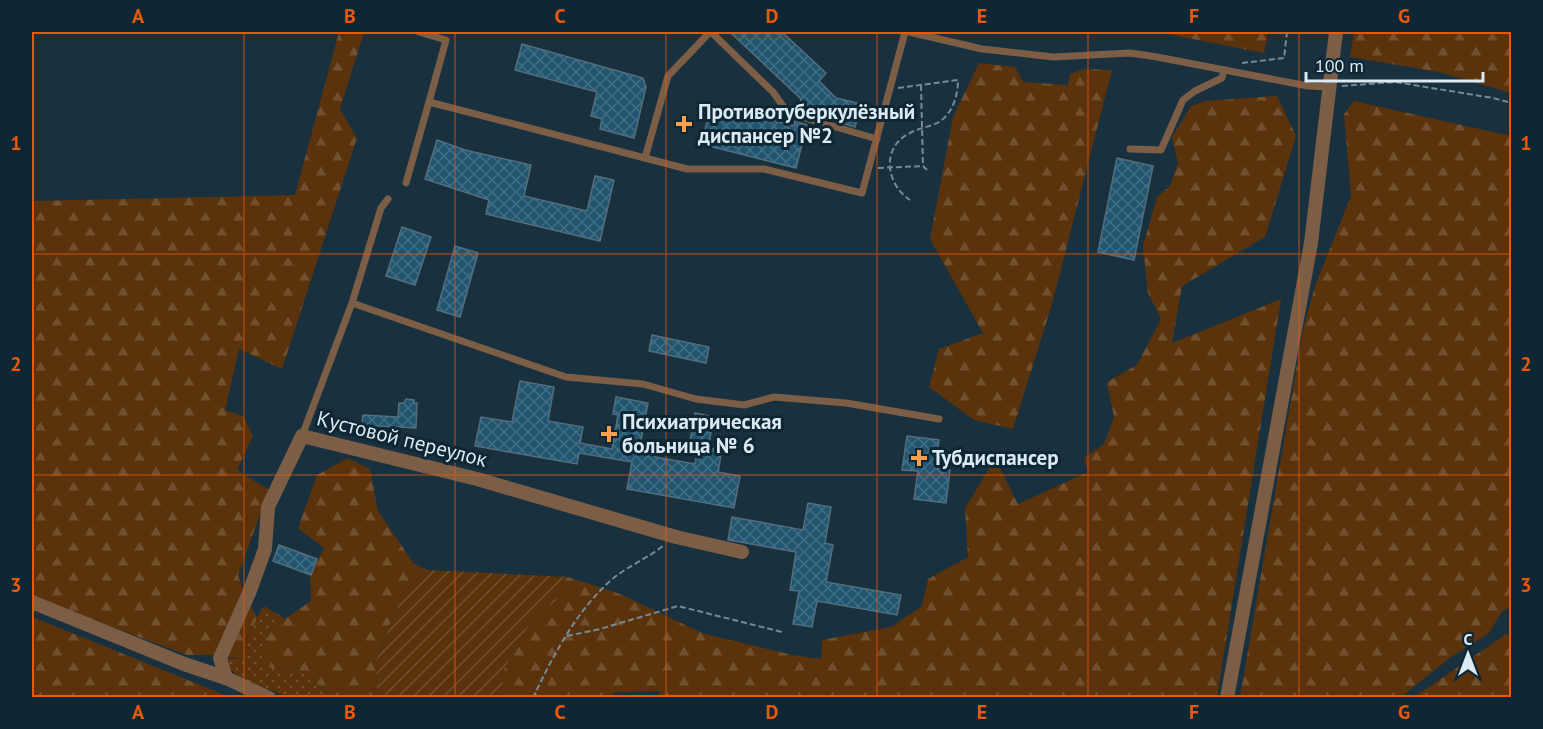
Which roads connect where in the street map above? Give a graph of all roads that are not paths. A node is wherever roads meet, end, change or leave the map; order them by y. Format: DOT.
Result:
graph roads {
  1 [pos="419,32"];
  2 [pos="711,32"];
  3 [pos="907,32"];
  4 [pos="1336,32"];
  5 [pos="1224,70"];
  6 [pos="1330,87"];
  7 [pos="429,102"];
  8 [pos="877,139"];
  9 [pos="1130,148"];
  10 [pos="645,158"];
  11 [pos="406,183"];
  12 [pos="388,199"];
  13 [pos="352,303"];
  14 [pos="939,419"];
  15 [pos="302,436"];
  16 [pos="742,552"];
  17 [pos="32,602"];
  18 [pos="226,678"];
  19 [pos="269,698"];
  20 [pos="1227,698"];
  1 -- 7 [label="lane"];
  2 -- 8 [label="lane"];
  2 -- 10 [label="lane"];
  3 -- 5 [label="lane"];
  3 -- 8 [label="lane"];
  4 -- 6 [label="street"];
  5 -- 6 [label="lane"];
  5 -- 9 [label="lane"];
  6 -- 20 [label="street"];
  7 -- 10 [label="lane"];
  7 -- 11 [label="lane"];
  8 -- 10 [label="lane"];
  12 -- 13 [label="lane"];
  13 -- 14 [label="lane"];
  13 -- 15 [label="lane"];
  15 -- 16 [label="street, Кустовой переулок"];
  15 -- 18 [label="street, Кустовой переулок"];
  17 -- 18 [label="street"];
  18 -- 19 [label="street"];
}
